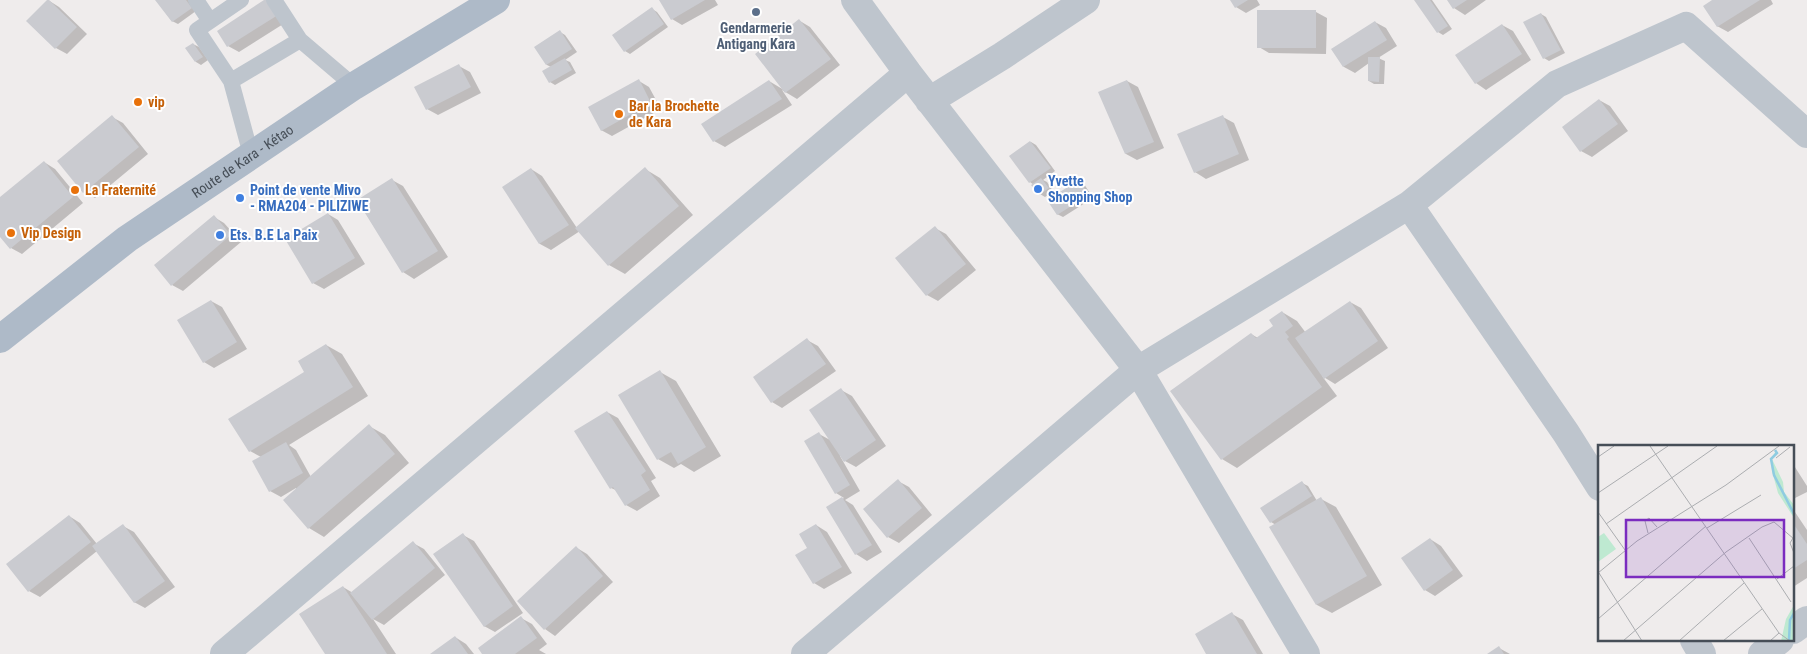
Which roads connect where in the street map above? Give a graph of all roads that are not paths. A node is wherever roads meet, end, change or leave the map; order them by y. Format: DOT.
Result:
graph roads {
  1 [pos="196,0"];
  2 [pos="241,0"];
  3 [pos="274,0"];
  4 [pos="496,0"];
  5 [pos="855,0"];
  6 [pos="1086,0"];
  7 [pos="210,21"];
  8 [pos="300,40"];
  9 [pos="908,73"];
  10 [pos="231,81"];
  11 [pos="354,86"];
  12 [pos="929,101"];
  13 [pos="1807,134"];
  14 [pos="251,155"];
  15 [pos="1408,205"];
  16 [pos="0,339"];
  17 [pos="1138,370"];
  18 [pos="1598,484"];
  19 [pos="1807,620"];
  20 [pos="1794,629"];
  21 [pos="1695,642"];
  22 [pos="1777,642"];
  23 [pos="224,654"];
  24 [pos="804,654"];
  25 [pos="1306,654"];
  26 [pos="1702,654"];
  27 [pos="1762,654"];
  1 -- 7 [label="lane"];
  2 -- 7 [label="lane"];
  3 -- 8 [label="lane"];
  4 -- 11 [label="main road, Route de Kara - Kétao"];
  5 -- 9 [label="street"];
  6 -- 12 [label="street"];
  7 -- 10 [label="lane"];
  8 -- 10 [label="lane"];
  8 -- 11 [label="lane"];
  9 -- 12 [label="street"];
  9 -- 23 [label="street"];
  10 -- 14 [label="lane"];
  11 -- 14 [label="main road, Route de Kara - Kétao"];
  12 -- 17 [label="street"];
  13 -- 15 [label="street"];
  14 -- 16 [label="main road, Route de Kara - Kétao"];
  15 -- 17 [label="street"];
  15 -- 18 [label="street"];
  17 -- 24 [label="street"];
  17 -- 25 [label="street"];
  19 -- 20 [label="street"];
  21 -- 26 [label="street"];
  22 -- 27 [label="street"];
}
